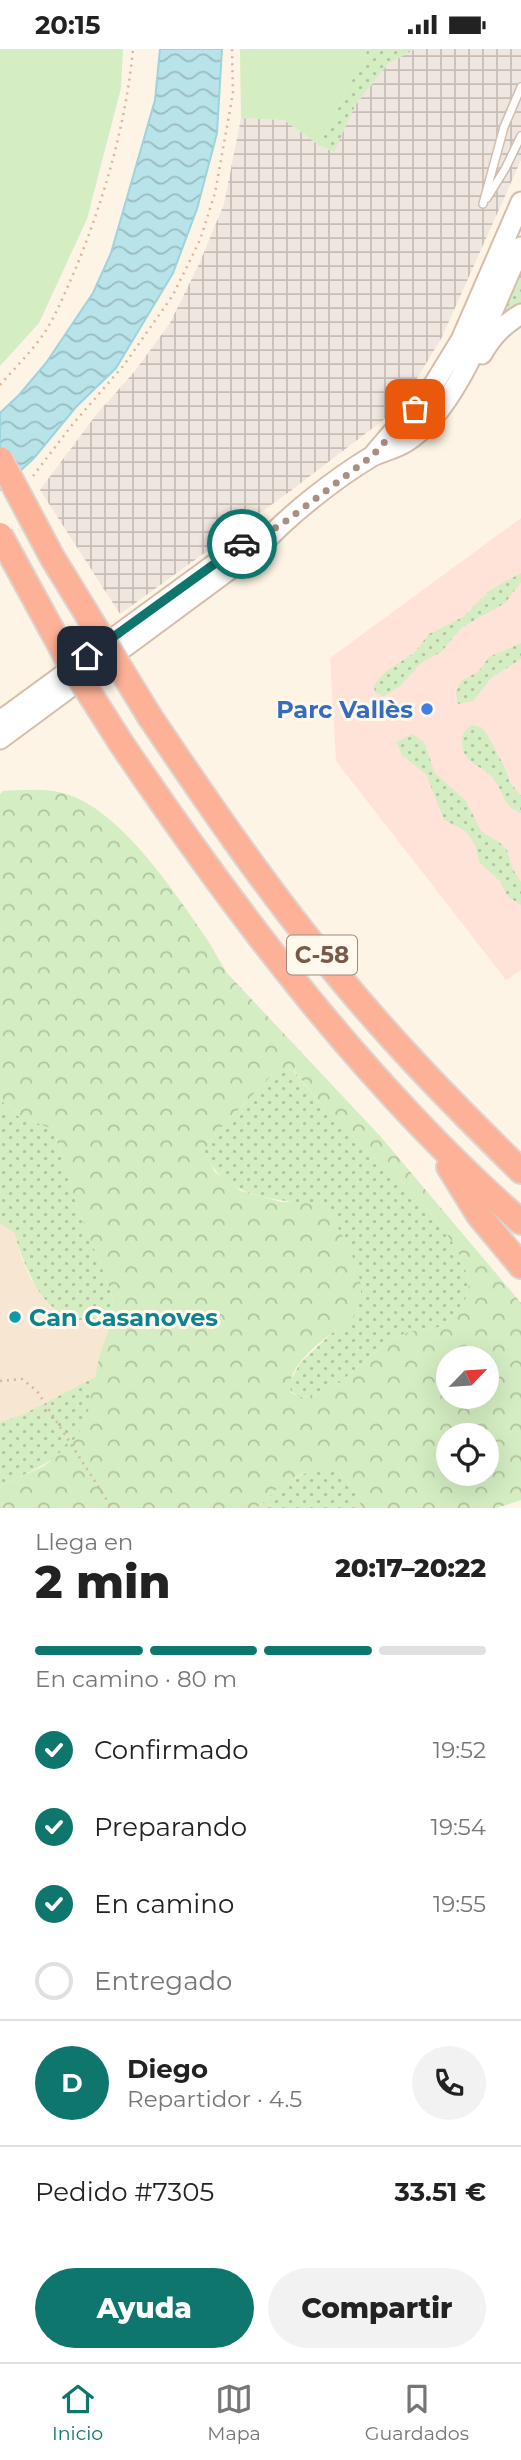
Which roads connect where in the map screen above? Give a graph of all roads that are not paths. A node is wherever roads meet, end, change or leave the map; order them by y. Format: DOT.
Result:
graph roads {
  1 [pos="521,87"];
  2 [pos="521,136"];
  3 [pos="521,202"];
  4 [pos="521,241"];
  5 [pos="521,247"];
  6 [pos="487,281"];
  7 [pos="521,314"];
  8 [pos="459,382"];
  9 [pos="372,456"];
  10 [pos="0,459"];
  11 [pos="278,527"];
  12 [pos="0,535"];
  13 [pos="52,701"];
  14 [pos="0,721"];
  15 [pos="0,731"];
  16 [pos="0,739"];
  17 [pos="430,1137"];
  18 [pos="521,1171"];
  19 [pos="521,1222"];
  20 [pos="521,1266"];
  1 -- 2 [label="lane"];
  3 -- 6 [label="main road"];
  4 -- 6 [label="main road"];
  5 -- 8 [label="main road"];
  6 -- 9 [label="main road"];
  7 -- 8 [label="main road"];
  8 -- 9 [label="main road"];
  9 -- 11 [label="main road"];
  10 -- 18 [label="highway, C-58, bridge"];
  11 -- 13 [label="main road"];
  11 -- 14 [label="main road"];
  12 -- 17 [label="highway, C-58, bridge"];
  13 -- 15 [label="main road"];
  13 -- 16 [label="main road"];
  17 -- 19 [label="highway, C-58"];
  17 -- 20 [label="highway"];
}
